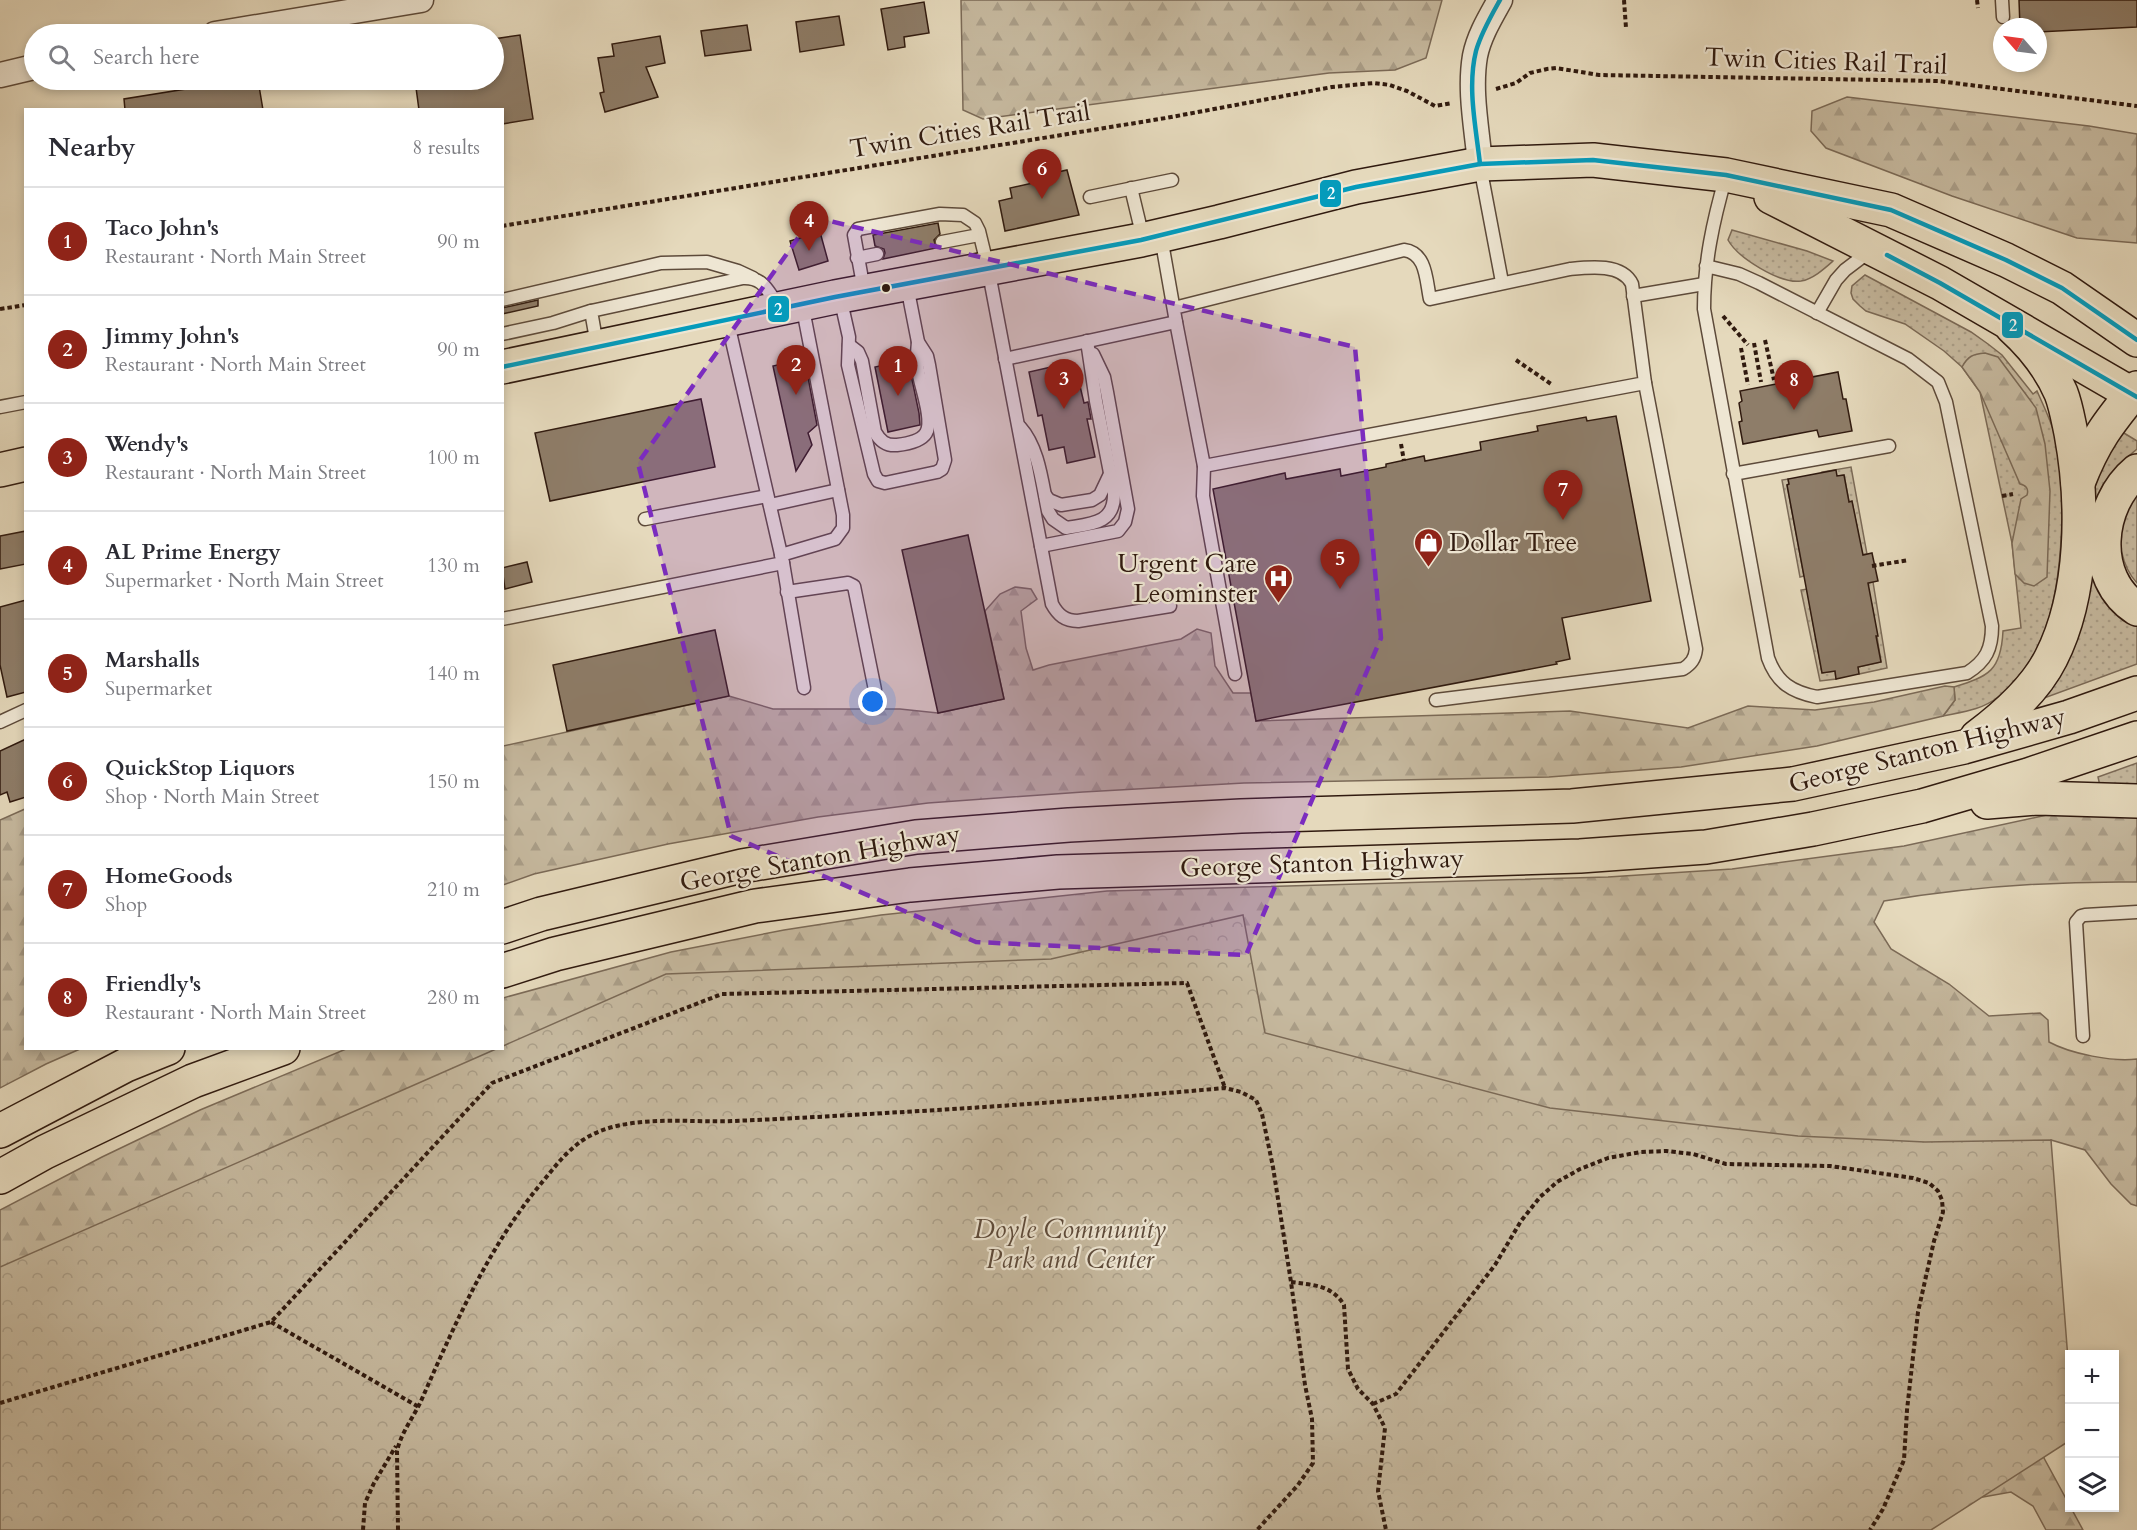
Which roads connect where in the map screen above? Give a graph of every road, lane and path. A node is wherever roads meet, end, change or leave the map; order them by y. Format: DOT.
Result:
graph roads {
  1 [pos="421,0"];
  2 [pos="1500,0"];
  3 [pos="1624,0"];
  4 [pos="1977,0"];
  5 [pos="2002,0"];
  6 [pos="390,2"];
  7 [pos="1978,8"];
  8 [pos="2003,17"];
  9 [pos="270,24"];
  10 [pos="1626,28"];
  11 [pos="24,70"];
  12 [pos="0,75"];
  13 [pos="1516,83"];
  14 [pos="2137,106"];
  15 [pos="1438,107"];
  16 [pos="1480,164"];
  17 [pos="1726,175"];
  18 [pos="1172,180"];
  19 [pos="1131,188"];
  20 [pos="1090,197"];
  21 [pos="504,226"];
  22 [pos="980,235"];
  23 [pos="1152,237"];
  24 [pos="942,242"];
  25 [pos="1874,249"];
  26 [pos="877,254"];
  27 [pos="857,258"];
  28 [pos="1706,266"];
  29 [pos="988,268"];
  30 [pos="753,278"];
  31 [pos="1502,282"];
  32 [pos="907,283"];
  33 [pos="1704,284"];
  34 [pos="2062,288"];
  35 [pos="852,294"];
  36 [pos="1633,296"];
  37 [pos="504,300"];
  38 [pos="24,305"];
  39 [pos="791,306"];
  40 [pos="1173,308"];
  41 [pos="0,309"];
  42 [pos="591,311"];
  43 [pos="1817,313"];
  44 [pos="2137,317"];
  45 [pos="727,319"];
  46 [pos="1176,322"];
  47 [pos="2012,327"];
  48 [pos="504,334"];
  49 [pos="1765,340"];
  50 [pos="2137,340"];
  51 [pos="1088,341"];
  52 [pos="918,342"];
  53 [pos="1754,344"];
  54 [pos="849,345"];
  55 [pos="598,346"];
  56 [pos="1741,348"];
  57 [pos="1005,359"];
  58 [pos="1516,360"];
  59 [pos="504,367"];
  60 [pos="1774,380"];
  61 [pos="1761,382"];
  62 [pos="1645,383"];
  63 [pos="1748,385"];
  64 [pos="1555,387"];
  65 [pos="2135,393"];
  66 [pos="24,402"];
  67 [pos="0,407"];
  68 [pos="1017,424"];
  69 [pos="1889,446"];
  70 [pos="24,464"];
  71 [pos="1204,466"];
  72 [pos="0,470"];
  73 [pos="2137,471"];
  74 [pos="1110,474"];
  75 [pos="1733,474"];
  76 [pos="2078,483"];
  77 [pos="838,490"];
  78 [pos="2013,494"];
  79 [pos="1045,495"];
  80 [pos="2002,496"];
  81 [pos="768,500"];
  82 [pos="645,519"];
  83 [pos="1041,546"];
  84 [pos="782,559"];
  85 [pos="1909,560"];
  86 [pos="1872,566"];
  87 [pos="788,592"];
  88 [pos="1170,606"];
  89 [pos="2137,609"];
  90 [pos="504,619"];
  91 [pos="1234,674"];
  92 [pos="804,688"];
  93 [pos="875,690"];
  94 [pos="2137,693"];
  95 [pos="1436,700"];
  96 [pos="24,711"];
  97 [pos="0,722"];
  98 [pos="2137,738"];
  99 [pos="1964,747"];
  100 [pos="2137,801"];
  101 [pos="1922,806"];
  102 [pos="2137,912"];
  103 [pos="504,926"];
  104 [pos="504,970"];
  105 [pos="2083,1036"];
  106 [pos="163,1050"];
  107 [pos="278,1050"];
  108 [pos="1225,1088"];
  109 [pos="0,1131"];
  110 [pos="0,1177"];
  111 [pos="1291,1282"];
  112 [pos="271,1322"];
  113 [pos="0,1402"];
  114 [pos="1373,1404"];
  115 [pos="418,1407"];
  116 [pos="399,1440"];
  117 [pos="363,1530"];
  118 [pos="398,1530"];
  119 [pos="1257,1530"];
  120 [pos="1386,1530"];
  121 [pos="1870,1530"];
  1 -- 6 [label="street"];
  2 -- 16 [label="street"];
  3 -- 10 [label="path"];
  4 -- 7 [label="path"];
  5 -- 8 [label="lane"];
  6 -- 9 [label="street"];
  11 -- 12 [label="street"];
  13 -- 14 [label="path, Twin Cities Rail Trail"];
  15 -- 21 [label="path, Twin Cities Rail Trail"];
  16 -- 17 [label="highway"];
  16 -- 23 [label="highway"];
  16 -- 31 [label="lane"];
  17 -- 25 [label="highway"];
  17 -- 28 [label="lane"];
  17 -- 34 [label="highway"];
  18 -- 19 [label="lane"];
  19 -- 20 [label="lane"];
  19 -- 23 [label="lane"];
  22 -- 24 [label="lane"];
  22 -- 27 [label="lane"];
  22 -- 29 [label="lane"];
  23 -- 29 [label="highway"];
  23 -- 40 [label="lane"];
  25 -- 43 [label="lane"];
  25 -- 47 [label="highway"];
  26 -- 27 [label="lane"];
  27 -- 35 [label="lane"];
  28 -- 33 [label="lane"];
  28 -- 43 [label="lane"];
  29 -- 32 [label="highway"];
  29 -- 57 [label="lane"];
  30 -- 37 [label="lane"];
  30 -- 39 [label="lane"];
  30 -- 42 [label="lane"];
  31 -- 36 [label="lane"];
  31 -- 40 [label="lane"];
  32 -- 35 [label="highway"];
  32 -- 52 [label="lane"];
  33 -- 36 [label="lane"];
  33 -- 75 [label="lane"];
  34 -- 44 [label="highway"];
  34 -- 50 [label="highway"];
  35 -- 39 [label="highway"];
  35 -- 54 [label="lane"];
  36 -- 62 [label="lane"];
  38 -- 41 [label="path"];
  39 -- 45 [label="highway"];
  39 -- 77 [label="lane"];
  40 -- 46 [label="lane"];
  42 -- 48 [label="lane"];
  42 -- 55 [label="lane"];
  43 -- 75 [label="lane"];
  45 -- 55 [label="highway"];
  45 -- 81 [label="lane"];
  46 -- 51 [label="lane"];
  46 -- 71 [label="lane"];
  47 -- 65 [label="highway"];
  47 -- 76 [label="highway"];
  49 -- 60 [label="path"];
  51 -- 57 [label="lane"];
  51 -- 74 [label="lane"];
  51 -- 83 [label="lane"];
  52 -- 54 [label="lane"];
  52 -- 54 [label="lane"];
  53 -- 61 [label="path"];
  55 -- 59 [label="highway"];
  56 -- 63 [label="path"];
  57 -- 68 [label="lane"];
  58 -- 64 [label="path"];
  62 -- 71 [label="lane"];
  62 -- 95 [label="lane"];
  65 -- 76 [label="highway"];
  66 -- 67 [label="lane"];
  68 -- 79 [label="lane"];
  68 -- 83 [label="lane"];
  69 -- 75 [label="lane"];
  70 -- 72 [label="highway"];
  71 -- 91 [label="lane"];
  73 -- 89 [label="highway"];
  74 -- 79 [label="lane"];
  74 -- 79 [label="lane"];
  76 -- 99 [label="highway"];
  77 -- 81 [label="lane"];
  77 -- 84 [label="lane"];
  78 -- 80 [label="path"];
  81 -- 82 [label="lane"];
  81 -- 84 [label="lane"];
  83 -- 88 [label="lane"];
  84 -- 87 [label="lane"];
  84 -- 90 [label="lane"];
  85 -- 86 [label="path"];
  87 -- 92 [label="lane"];
  87 -- 93 [label="lane"];
  94 -- 99 [label="highway, George Stanton Highway"];
  96 -- 97 [label="lane"];
  98 -- 101 [label="highway, George Stanton Highway"];
  99 -- 103 [label="highway, George Stanton Highway"];
  100 -- 101 [label="highway"];
  101 -- 104 [label="highway, George Stanton Highway"];
  102 -- 105 [label="lane"];
  106 -- 109 [label="highway"];
  107 -- 110 [label="highway"];
  108 -- 111 [label="path"];
  108 -- 112 [label="path"];
  108 -- 115 [label="path"];
  111 -- 114 [label="path"];
  111 -- 119 [label="path"];
  112 -- 113 [label="path"];
  112 -- 115 [label="path"];
  114 -- 120 [label="path"];
  114 -- 121 [label="path"];
  115 -- 116 [label="path"];
  116 -- 117 [label="path"];
  116 -- 118 [label="path"];
}
